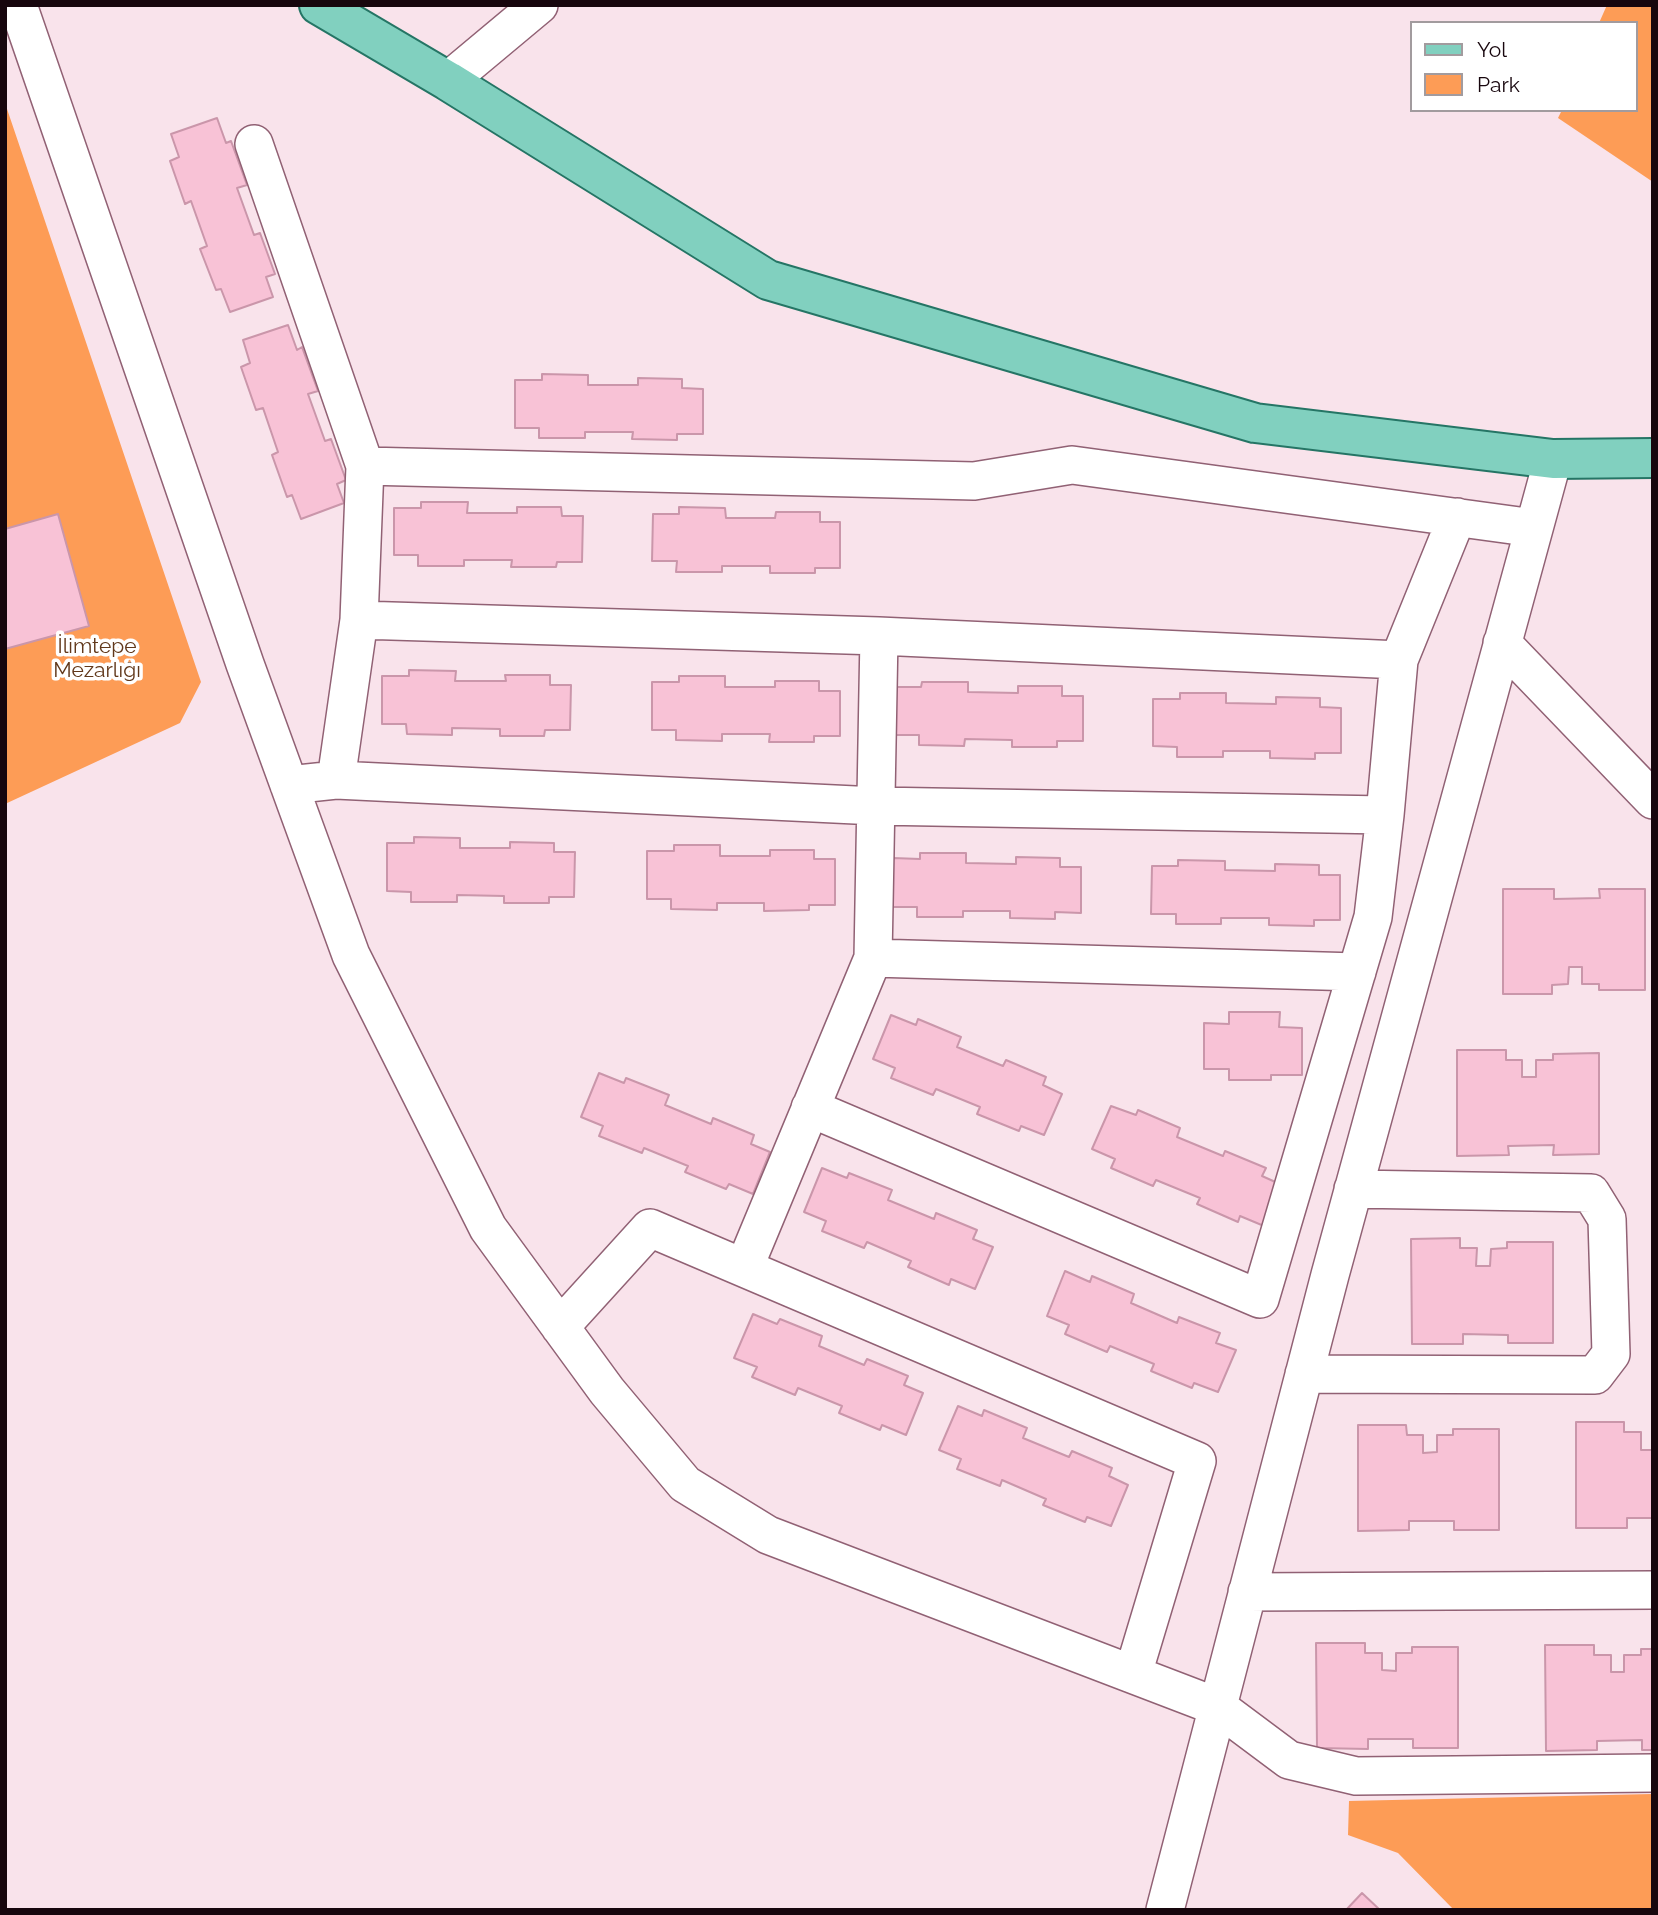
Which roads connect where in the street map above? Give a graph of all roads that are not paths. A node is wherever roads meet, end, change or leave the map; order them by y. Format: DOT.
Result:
graph roads {
  1 [pos="18,5"];
  2 [pos="319,5"];
  3 [pos="540,5"];
  4 [pos="447,81"];
  5 [pos="254,144"];
  6 [pos="1653,458"];
  7 [pos="1553,459"];
  8 [pos="365,466"];
  9 [pos="1457,517"];
  10 [pos="1534,528"];
  11 [pos="359,620"];
  12 [pos="879,636"];
  13 [pos="1502,643"];
  14 [pos="1399,660"];
  15 [pos="336,780"];
  16 [pos="289,785"];
  17 [pos="1653,800"];
  18 [pos="876,806"];
  19 [pos="1385,815"];
  20 [pos="873,958"];
  21 [pos="1357,972"];
  22 [pos="810,1108"];
  23 [pos="1353,1189"];
  24 [pos="744,1268"];
  25 [pos="560,1327"];
  26 [pos="1304,1374"];
  27 [pos="1653,1590"];
  28 [pos="1247,1592"];
  29 [pos="1133,1674"];
  30 [pos="1218,1706"];
  31 [pos="1653,1773"];
  32 [pos="1165,1910"];
  1 -- 16 [label="street"];
  2 -- 4 [label="main road"];
  3 -- 4 [label="street"];
  4 -- 7 [label="main road"];
  5 -- 8 [label="street"];
  6 -- 7 [label="main road"];
  7 -- 10 [label="street"];
  8 -- 9 [label="street"];
  8 -- 11 [label="street"];
  9 -- 10 [label="street"];
  9 -- 14 [label="street"];
  10 -- 13 [label="street"];
  11 -- 12 [label="street"];
  11 -- 15 [label="street"];
  12 -- 14 [label="street"];
  12 -- 18 [label="street"];
  13 -- 17 [label="street"];
  13 -- 23 [label="street"];
  14 -- 19 [label="street"];
  15 -- 16 [label="street"];
  15 -- 18 [label="street"];
  16 -- 25 [label="street"];
  18 -- 19 [label="street"];
  18 -- 20 [label="street"];
  19 -- 21 [label="street"];
  20 -- 21 [label="street"];
  20 -- 22 [label="street"];
  21 -- 22 [label="street"];
  22 -- 24 [label="street"];
  23 -- 26 [label="street"];
  23 -- 26 [label="street"];
  24 -- 25 [label="street"];
  24 -- 29 [label="street"];
  25 -- 29 [label="street"];
  26 -- 28 [label="street"];
  27 -- 28 [label="street"];
  28 -- 30 [label="street"];
  29 -- 30 [label="street"];
  30 -- 31 [label="street"];
  30 -- 32 [label="street"];
}
